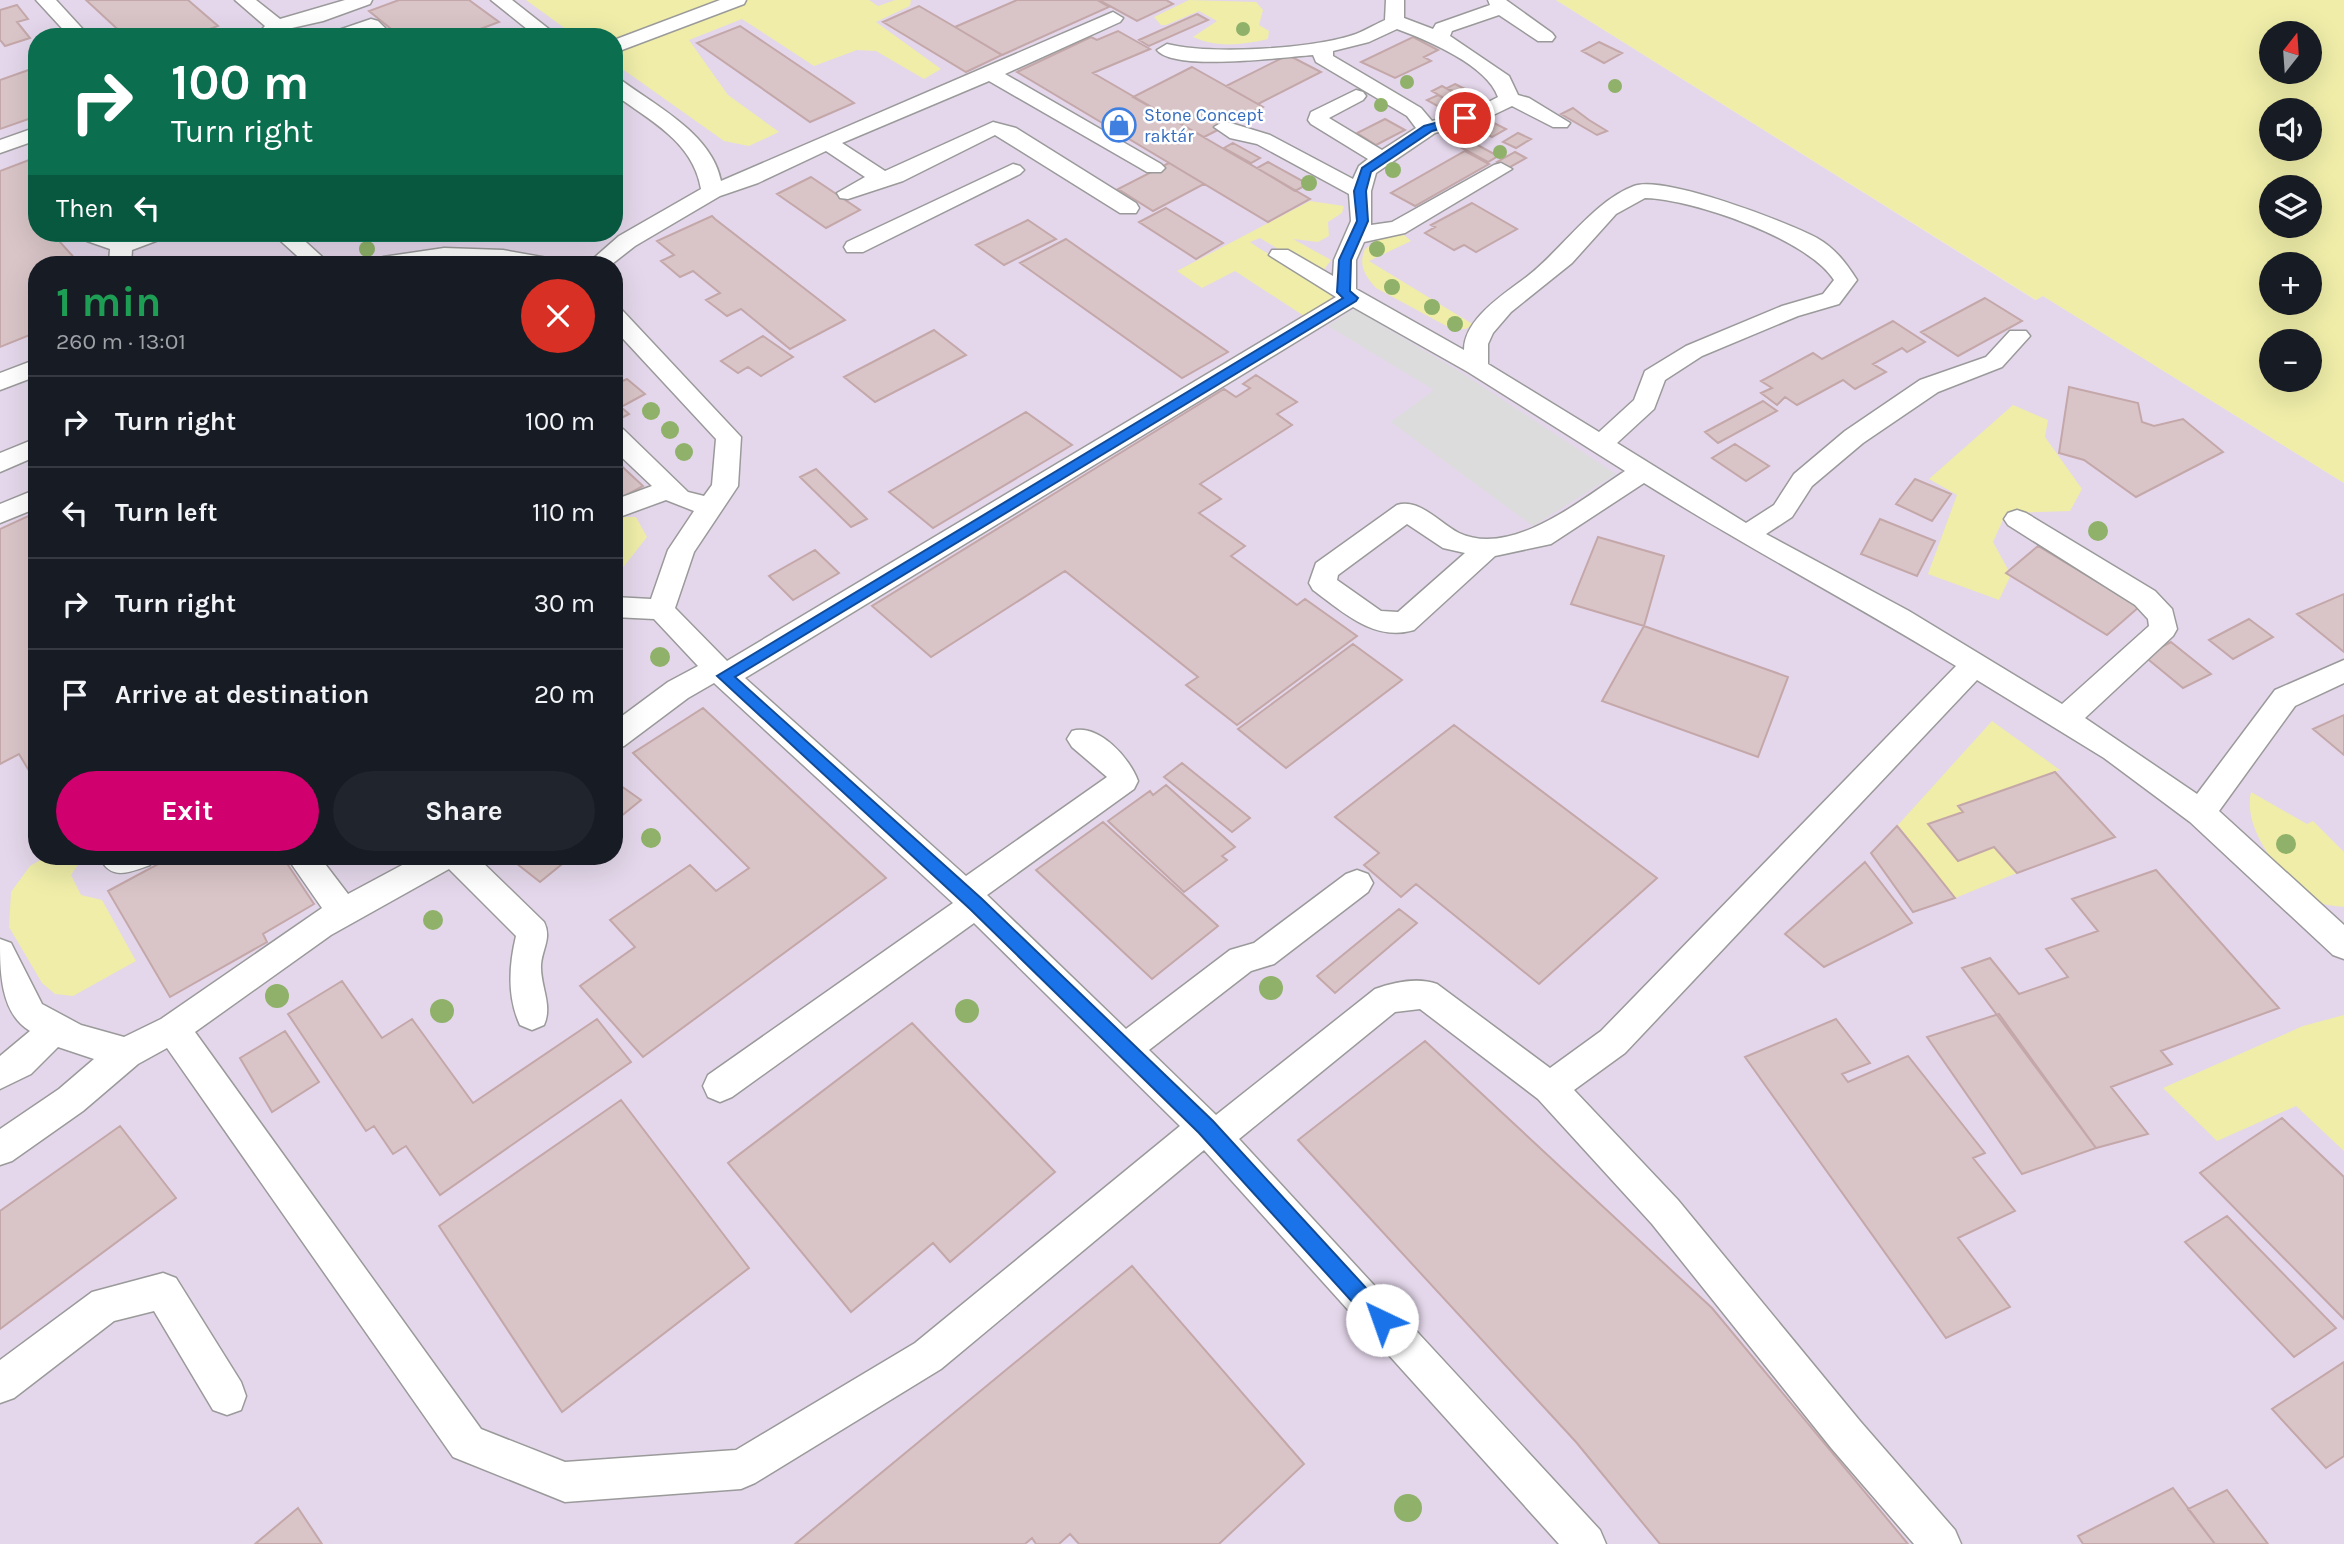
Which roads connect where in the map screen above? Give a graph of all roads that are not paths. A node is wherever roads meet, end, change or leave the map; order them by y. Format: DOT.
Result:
graph roads {
  1 [pos="45,0"];
  2 [pos="244,0"];
  3 [pos="363,0"];
  4 [pos="500,0"];
  5 [pos="737,0"];
  6 [pos="1395,0"];
  7 [pos="1499,4"];
  8 [pos="1113,18"];
  9 [pos="1396,22"];
  10 [pos="72,28"];
  11 [pos="267,28"];
  12 [pos="282,28"];
  13 [pos="538,28"];
  14 [pos="1545,37"];
  15 [pos="1440,38"];
  16 [pos="623,44"];
  17 [pos="1323,48"];
  18 [pos="1167,50"];
  19 [pos="991,74"];
  20 [pos="623,91"];
  21 [pos="1356,96"];
  22 [pos="1509,99"];
  23 [pos="1560,123"];
  24 [pos="1224,127"];
  25 [pos="1428,129"];
  26 [pos="28,136"];
  27 [pos="828,143"];
  28 [pos="0,147"];
  29 [pos="1383,159"];
  30 [pos="928,160"];
  31 [pos="1154,168"];
  32 [pos="1501,169"];
  33 [pos="1013,170"];
  34 [pos="881,178"];
  35 [pos="973,190"];
  36 [pos="712,191"];
  37 [pos="1360,191"];
  38 [pos="848,193"];
  39 [pos="1128,208"];
  40 [pos="623,235"];
  41 [pos="1355,237"];
  42 [pos="103,242"];
  43 [pos="141,242"];
  44 [pos="293,242"];
  45 [pos="615,242"];
  46 [pos="855,247"];
  47 [pos="120,255"];
  48 [pos="1280,255"];
  49 [pos="310,256"];
  50 [pos="432,256"];
  51 [pos="508,256"];
  52 [pos="604,256"];
  53 [pos="1348,295"];
  54 [pos="623,325"];
  55 [pos="2018,336"];
  56 [pos="1476,367"];
  57 [pos="28,371"];
  58 [pos="0,382"];
  59 [pos="623,444"];
  60 [pos="1600,445"];
  61 [pos="28,450"];
  62 [pos="0,463"];
  63 [pos="1643,472"];
  64 [pos="670,489"];
  65 [pos="28,502"];
  66 [pos="623,507"];
  67 [pos="711,507"];
  68 [pos="0,514"];
  69 [pos="2017,519"];
  70 [pos="1746,535"];
  71 [pos="1487,549"];
  72 [pos="623,608"];
  73 [pos="661,610"];
  74 [pos="1975,664"];
  75 [pos="2344,671"];
  76 [pos="721,672"];
  77 [pos="2064,719"];
  78 [pos="623,731"];
  79 [pos="1082,739"];
  80 [pos="2202,813"];
  81 [pos="308,865"];
  82 [pos="429,865"];
  83 [pos="465,865"];
  84 [pos="1357,883"];
  85 [pos="970,899"];
  86 [pos="343,912"];
  87 [pos="2343,942"];
  88 [pos="0,953"];
  89 [pos="532,1015"];
  90 [pos="55,1028"];
  91 [pos="173,1029"];
  92 [pos="1126,1050"];
  93 [pos="126,1053"];
  94 [pos="0,1074"];
  95 [pos="720,1086"];
  96 [pos="1550,1087"];
  97 [pos="1211,1132"];
  98 [pos="0,1149"];
  99 [pos="0,1384"];
  100 [pos="227,1396"];
  101 [pos="1586,1544"];
  102 [pos="1941,1544"];
  1 -- 10 [label="lane"];
  2 -- 11 [label="lane"];
  3 -- 12 [label="lane"];
  4 -- 13 [label="lane"];
  5 -- 16 [label="lane"];
  6 -- 9 [label="lane"];
  7 -- 14 [label="lane"];
  7 -- 15 [label="lane"];
  8 -- 19 [label="lane"];
  9 -- 15 [label="lane"];
  9 -- 17 [label="lane"];
  15 -- 22 [label="lane"];
  17 -- 18 [label="lane"];
  17 -- 25 [label="lane"];
  19 -- 27 [label="lane"];
  19 -- 31 [label="lane"];
  20 -- 36 [label="lane"];
  21 -- 29 [label="lane"];
  22 -- 23 [label="lane"];
  22 -- 25 [label="lane"];
  24 -- 37 [label="lane"];
  25 -- 29 [label="lane"];
  26 -- 28 [label="lane"];
  27 -- 34 [label="lane"];
  27 -- 36 [label="lane"];
  29 -- 37 [label="lane"];
  30 -- 34 [label="lane"];
  30 -- 35 [label="lane"];
  30 -- 39 [label="lane"];
  32 -- 41 [label="lane"];
  33 -- 35 [label="lane"];
  34 -- 38 [label="lane"];
  35 -- 46 [label="lane"];
  36 -- 40 [label="lane"];
  37 -- 41 [label="lane"];
  41 -- 53 [label="lane"];
  42 -- 47 [label="lane"];
  43 -- 47 [label="lane"];
  44 -- 49 [label="lane"];
  45 -- 52 [label="lane"];
  48 -- 53 [label="lane"];
  50 -- 51 [label="lane"];
  53 -- 56 [label="lane"];
  53 -- 76 [label="lane"];
  54 -- 67 [label="lane"];
  55 -- 70 [label="lane"];
  56 -- 60 [label="lane"];
  56 -- 60 [label="lane"];
  57 -- 58 [label="lane"];
  59 -- 64 [label="lane"];
  60 -- 63 [label="lane"];
  61 -- 62 [label="lane"];
  63 -- 70 [label="lane"];
  63 -- 71 [label="lane"];
  64 -- 66 [label="lane"];
  64 -- 67 [label="lane"];
  65 -- 68 [label="lane"];
  67 -- 73 [label="lane"];
  69 -- 77 [label="lane"];
  70 -- 74 [label="lane"];
  71 -- 71 [label="lane"];
  72 -- 73 [label="lane"];
  73 -- 76 [label="lane"];
  74 -- 77 [label="lane"];
  74 -- 96 [label="lane"];
  75 -- 80 [label="lane"];
  76 -- 78 [label="lane"];
  76 -- 85 [label="lane"];
  77 -- 80 [label="lane"];
  79 -- 85 [label="lane"];
  80 -- 87 [label="lane"];
  81 -- 86 [label="lane"];
  82 -- 86 [label="lane"];
  83 -- 89 [label="lane"];
  84 -- 92 [label="lane"];
  85 -- 92 [label="lane"];
  85 -- 95 [label="lane"];
  86 -- 91 [label="lane"];
  88 -- 90 [label="lane"];
  90 -- 93 [label="lane"];
  90 -- 94 [label="lane"];
  91 -- 93 [label="lane"];
  91 -- 97 [label="lane"];
  92 -- 97 [label="lane"];
  93 -- 98 [label="lane"];
  96 -- 97 [label="lane"];
  96 -- 102 [label="lane"];
  97 -- 101 [label="lane"];
  99 -- 100 [label="lane"];
}
